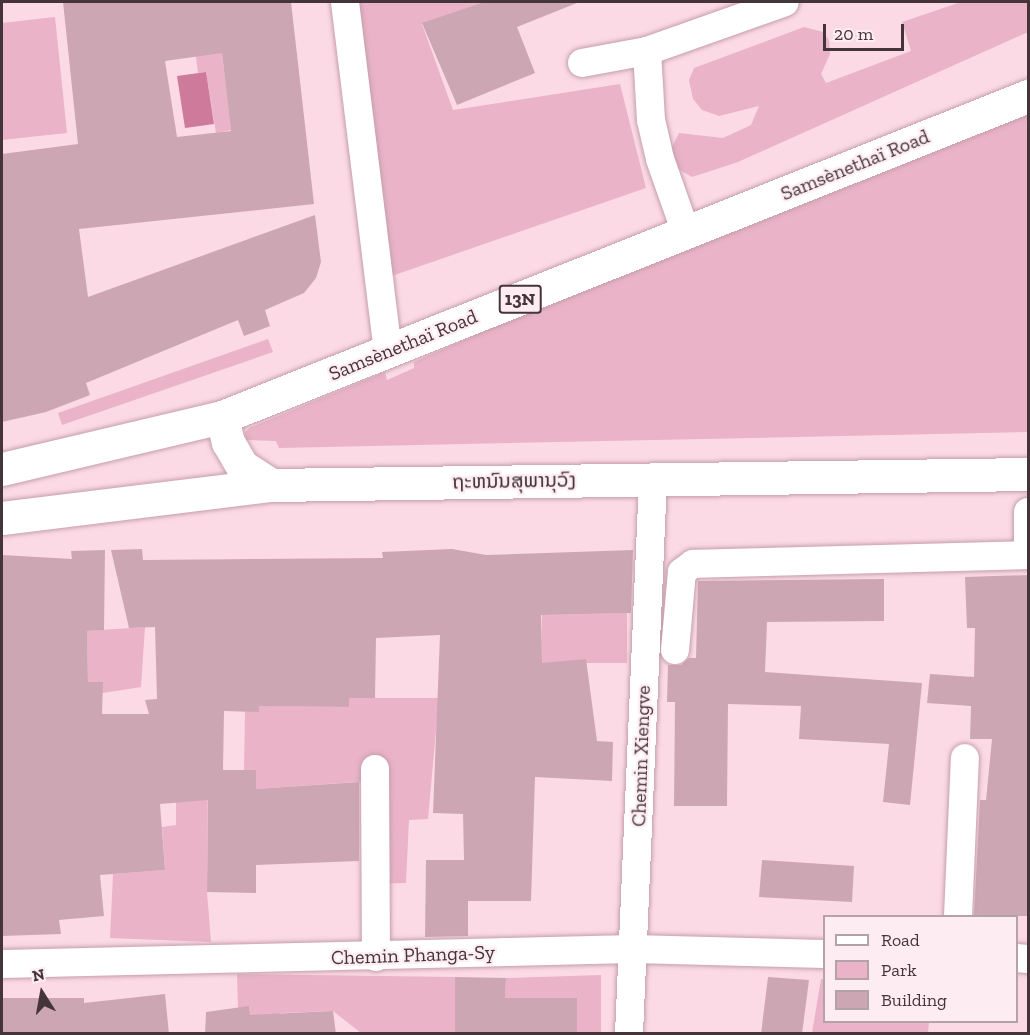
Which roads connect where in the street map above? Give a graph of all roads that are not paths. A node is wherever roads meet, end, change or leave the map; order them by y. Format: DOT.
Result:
graph roads {
  1 [pos="345,2"];
  2 [pos="785,2"];
  3 [pos="647,51"];
  4 [pos="582,63"];
  5 [pos="1029,96"];
  6 [pos="686,233"];
  7 [pos="388,352"];
  8 [pos="222,417"];
  9 [pos="2,469"];
  10 [pos="1029,474"];
  11 [pos="653,479"];
  12 [pos="271,485"];
  13 [pos="1029,512"];
  14 [pos="2,518"];
  15 [pos="1028,555"];
  16 [pos="675,650"];
  17 [pos="965,758"];
  18 [pos="375,769"];
  19 [pos="958,915"];
  20 [pos="633,949"];
  21 [pos="823,954"];
  22 [pos="376,957"];
  23 [pos="2,964"];
  24 [pos="629,1034"];
  1 -- 7 [label="street"];
  2 -- 3 [label="street"];
  3 -- 4 [label="street"];
  3 -- 6 [label="street"];
  5 -- 6 [label="highway, Samsènethaï Road / 13N"];
  6 -- 7 [label="highway, Samsènethaï Road / 13N"];
  7 -- 8 [label="highway, Samsènethaï Road / 13N"];
  8 -- 9 [label="highway, Samsènethaï Road / 13N"];
  8 -- 12 [label="highway"];
  10 -- 11 [label="highway, ຖະຫນົນສຸພານຸວົງ"];
  11 -- 12 [label="highway, ຖະຫນົນສຸພານຸວົງ"];
  11 -- 20 [label="street, Chemin Xiengve"];
  12 -- 14 [label="highway, ຖະຫນົນສຸພານຸວົງ"];
  13 -- 15 [label="street"];
  15 -- 16 [label="street"];
  17 -- 19 [label="street"];
  18 -- 22 [label="street"];
  20 -- 21 [label="street, Chemin Phanga-Sy"];
  20 -- 22 [label="street, Chemin Phanga-Sy"];
  20 -- 24 [label="street, Chemin Xiengve"];
  22 -- 23 [label="street, Chemin Phanga-Sy"];
}
